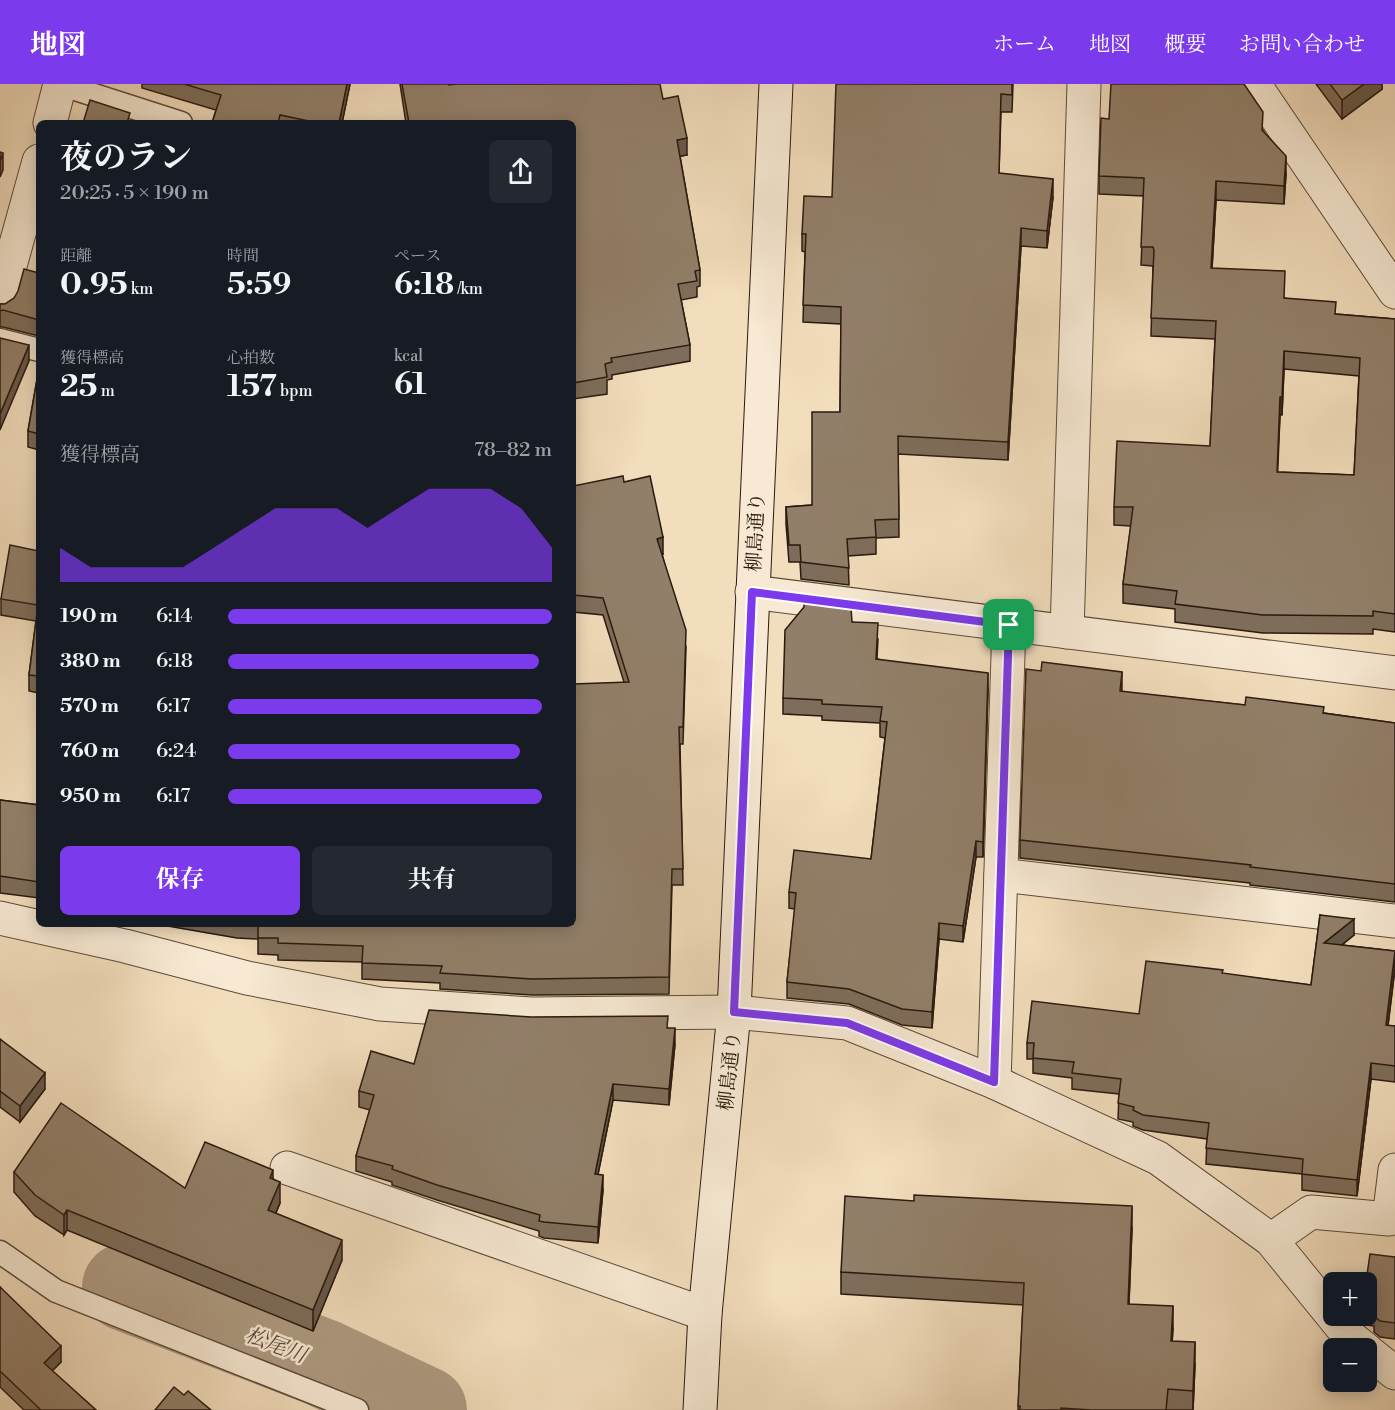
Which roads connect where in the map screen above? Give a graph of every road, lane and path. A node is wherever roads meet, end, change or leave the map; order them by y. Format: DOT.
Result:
graph roads {
  1 [pos="60,84"];
  2 [pos="776,84"];
  3 [pos="1084,84"];
  4 [pos="1254,84"];
  5 [pos="51,120"];
  6 [pos="171,120"];
  7 [pos="36,172"];
  8 [pos="1395,292"];
  9 [pos="0,302"];
  10 [pos="0,340"];
  11 [pos="36,349"];
  12 [pos="752,592"];
  13 [pos="1009,625"];
  14 [pos="1067,632"];
  15 [pos="1395,673"];
  16 [pos="1001,875"];
  17 [pos="0,918"];
  18 [pos="1395,921"];
  19 [pos="36,926"];
  20 [pos="40,927"];
  21 [pos="734,1012"];
  22 [pos="994,1082"];
  23 [pos="286,1168"];
  24 [pos="1395,1170"];
  25 [pos="1270,1240"];
  26 [pos="0,1252"];
  27 [pos="705,1314"];
  28 [pos="1352,1338"];
  29 [pos="1377,1358"];
  30 [pos="1395,1373"];
  31 [pos="357,1410"];
  32 [pos="700,1410"];
  1 -- 5 [label="street"];
  1 -- 6 [label="lane"];
  2 -- 12 [label="street, 柳島通り"];
  3 -- 14 [label="street"];
  4 -- 8 [label="street"];
  7 -- 9 [label="street"];
  10 -- 11 [label="lane"];
  12 -- 13 [label="street"];
  12 -- 21 [label="street, 柳島通り"];
  13 -- 14 [label="street"];
  13 -- 16 [label="street"];
  14 -- 15 [label="street"];
  16 -- 18 [label="street"];
  16 -- 22 [label="street"];
  17 -- 19 [label="street"];
  20 -- 21 [label="street"];
  21 -- 22 [label="street"];
  21 -- 27 [label="street, 柳島通り"];
  22 -- 25 [label="street"];
  23 -- 27 [label="street"];
  24 -- 25 [label="street"];
  25 -- 28 [label="street"];
  26 -- 31 [label="lane"];
  27 -- 32 [label="street, 柳島通り"];
  29 -- 30 [label="street"];
}
